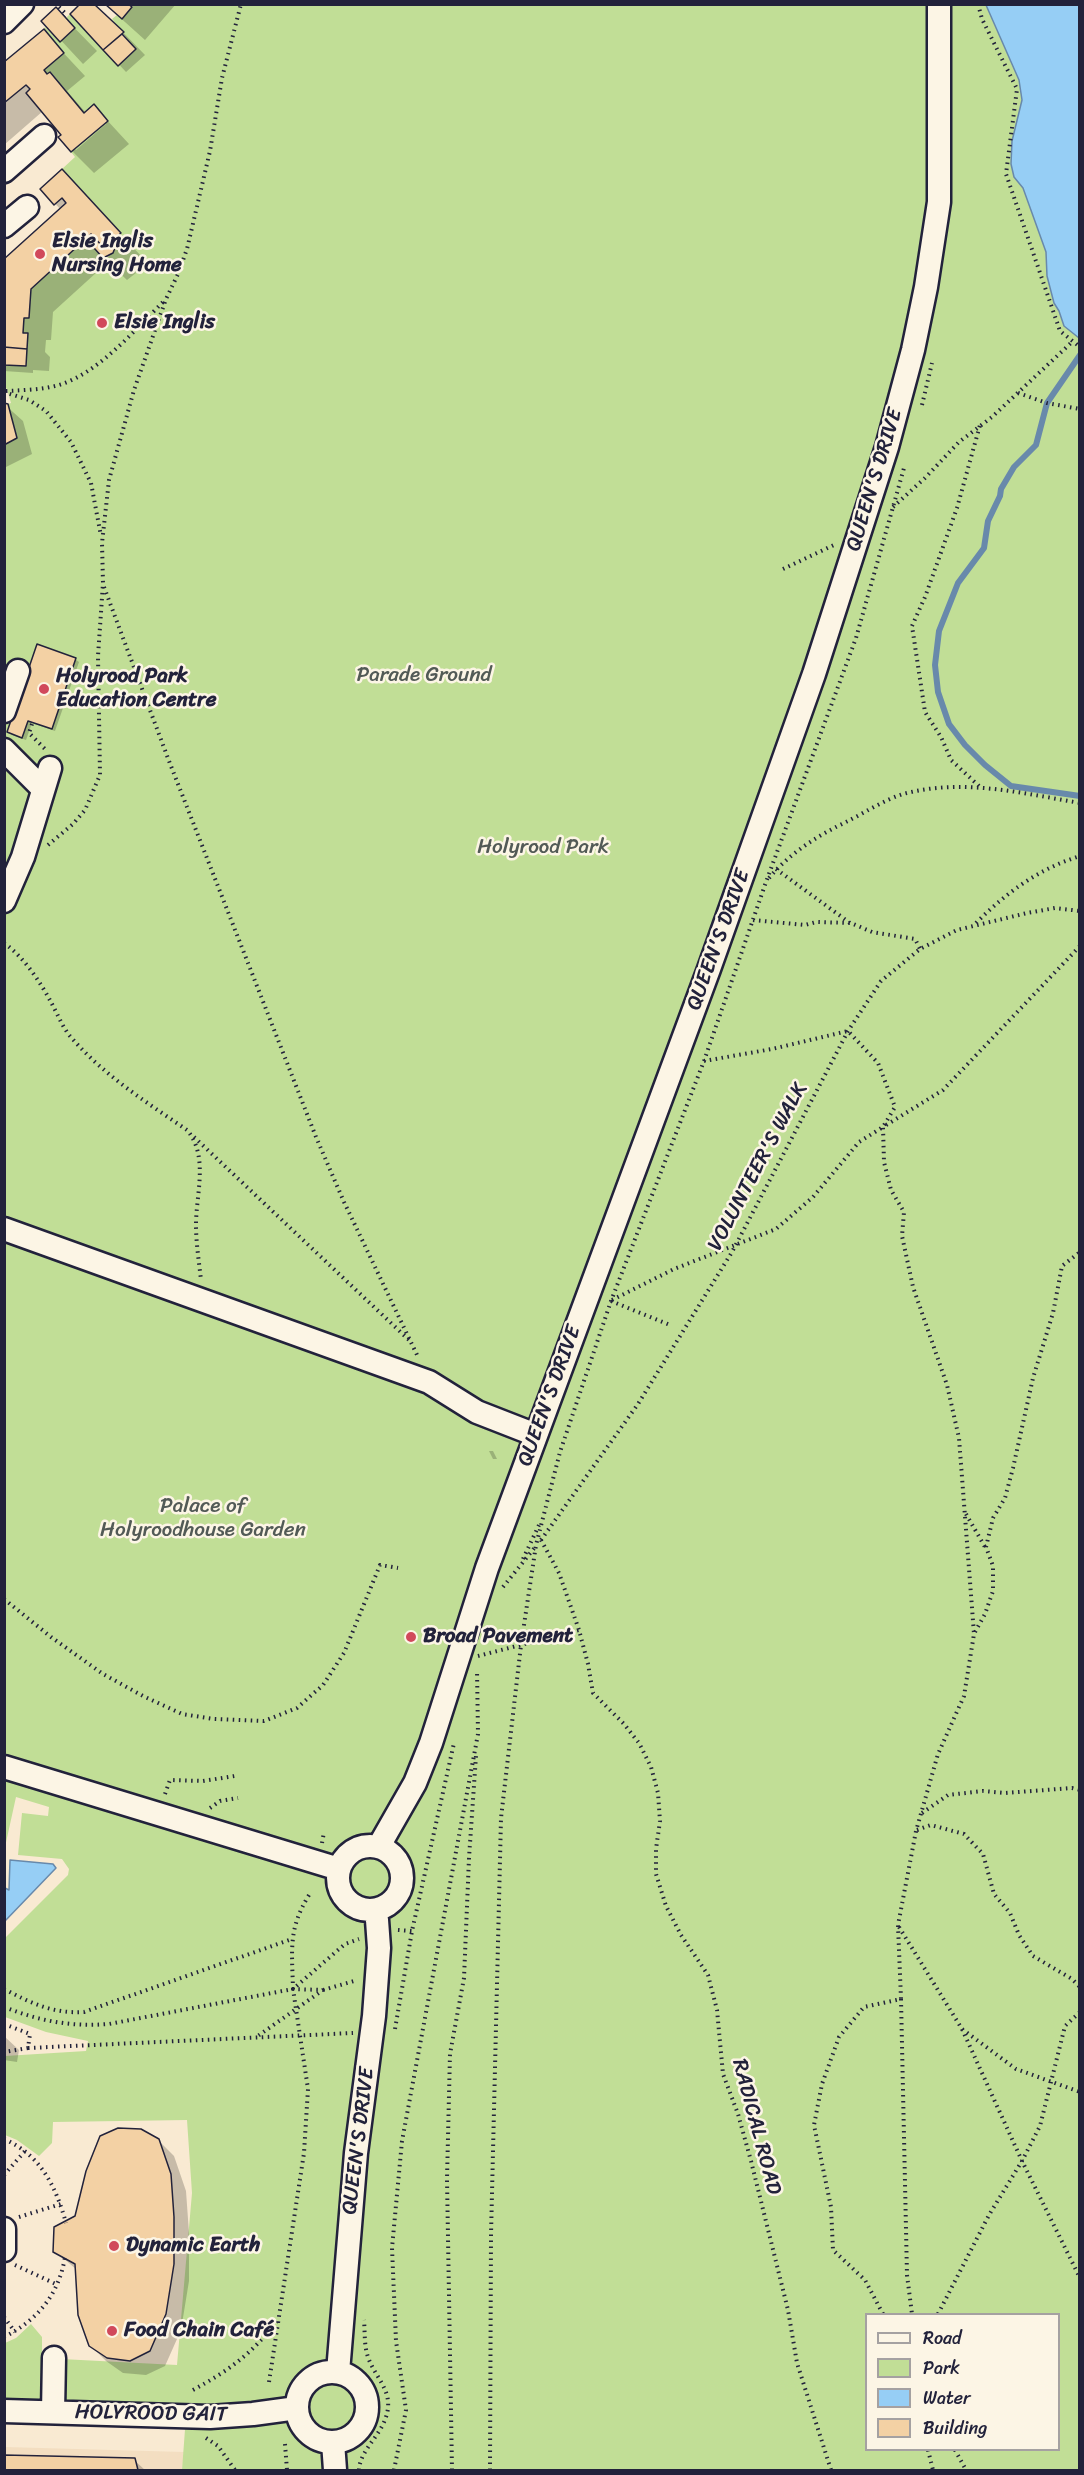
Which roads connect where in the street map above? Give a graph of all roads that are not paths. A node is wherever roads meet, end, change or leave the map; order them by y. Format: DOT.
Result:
graph roads {
  1 [pos="22,4"];
  2 [pos="939,4"];
  3 [pos="4,22"];
  4 [pos="44,136"];
  5 [pos="4,171"];
  6 [pos="27,207"];
  7 [pos="4,226"];
  8 [pos="18,671"];
  9 [pos="4,711"];
  10 [pos="4,750"];
  11 [pos="4,901"];
  12 [pos="4,1228"];
  13 [pos="536,1435"];
  14 [pos="4,1767"];
  15 [pos="379,1846"];
  16 [pos="339,1869"];
  17 [pos="374,1910"];
  18 [pos="7,2225"];
  19 [pos="6,2256"];
  20 [pos="54,2358"];
  21 [pos="338,2372"];
  22 [pos="297,2408"];
  23 [pos="4,2411"];
  24 [pos="53,2412"];
  25 [pos="333,2442"];
  26 [pos="335,2470"];
  1 -- 3 [label="street"];
  2 -- 13 [label="street, QUEEN'S DRIVE"];
  4 -- 5 [label="street"];
  6 -- 7 [label="street"];
  8 -- 9 [label="street"];
  10 -- 11 [label="street"];
  12 -- 13 [label="street"];
  13 -- 15 [label="street, QUEEN'S DRIVE"];
  14 -- 16 [label="street"];
  15 -- 16 [label="street"];
  15 -- 17 [label="street"];
  16 -- 17 [label="street"];
  17 -- 21 [label="street, QUEEN'S DRIVE"];
  18 -- 19 [label="street"];
  20 -- 24 [label="street"];
  21 -- 22 [label="street"];
  21 -- 25 [label="street"];
  22 -- 24 [label="street, HOLYROOD GAIT"];
  22 -- 25 [label="street"];
  23 -- 24 [label="street, HOLYROOD GAIT"];
  25 -- 26 [label="street"];
}
